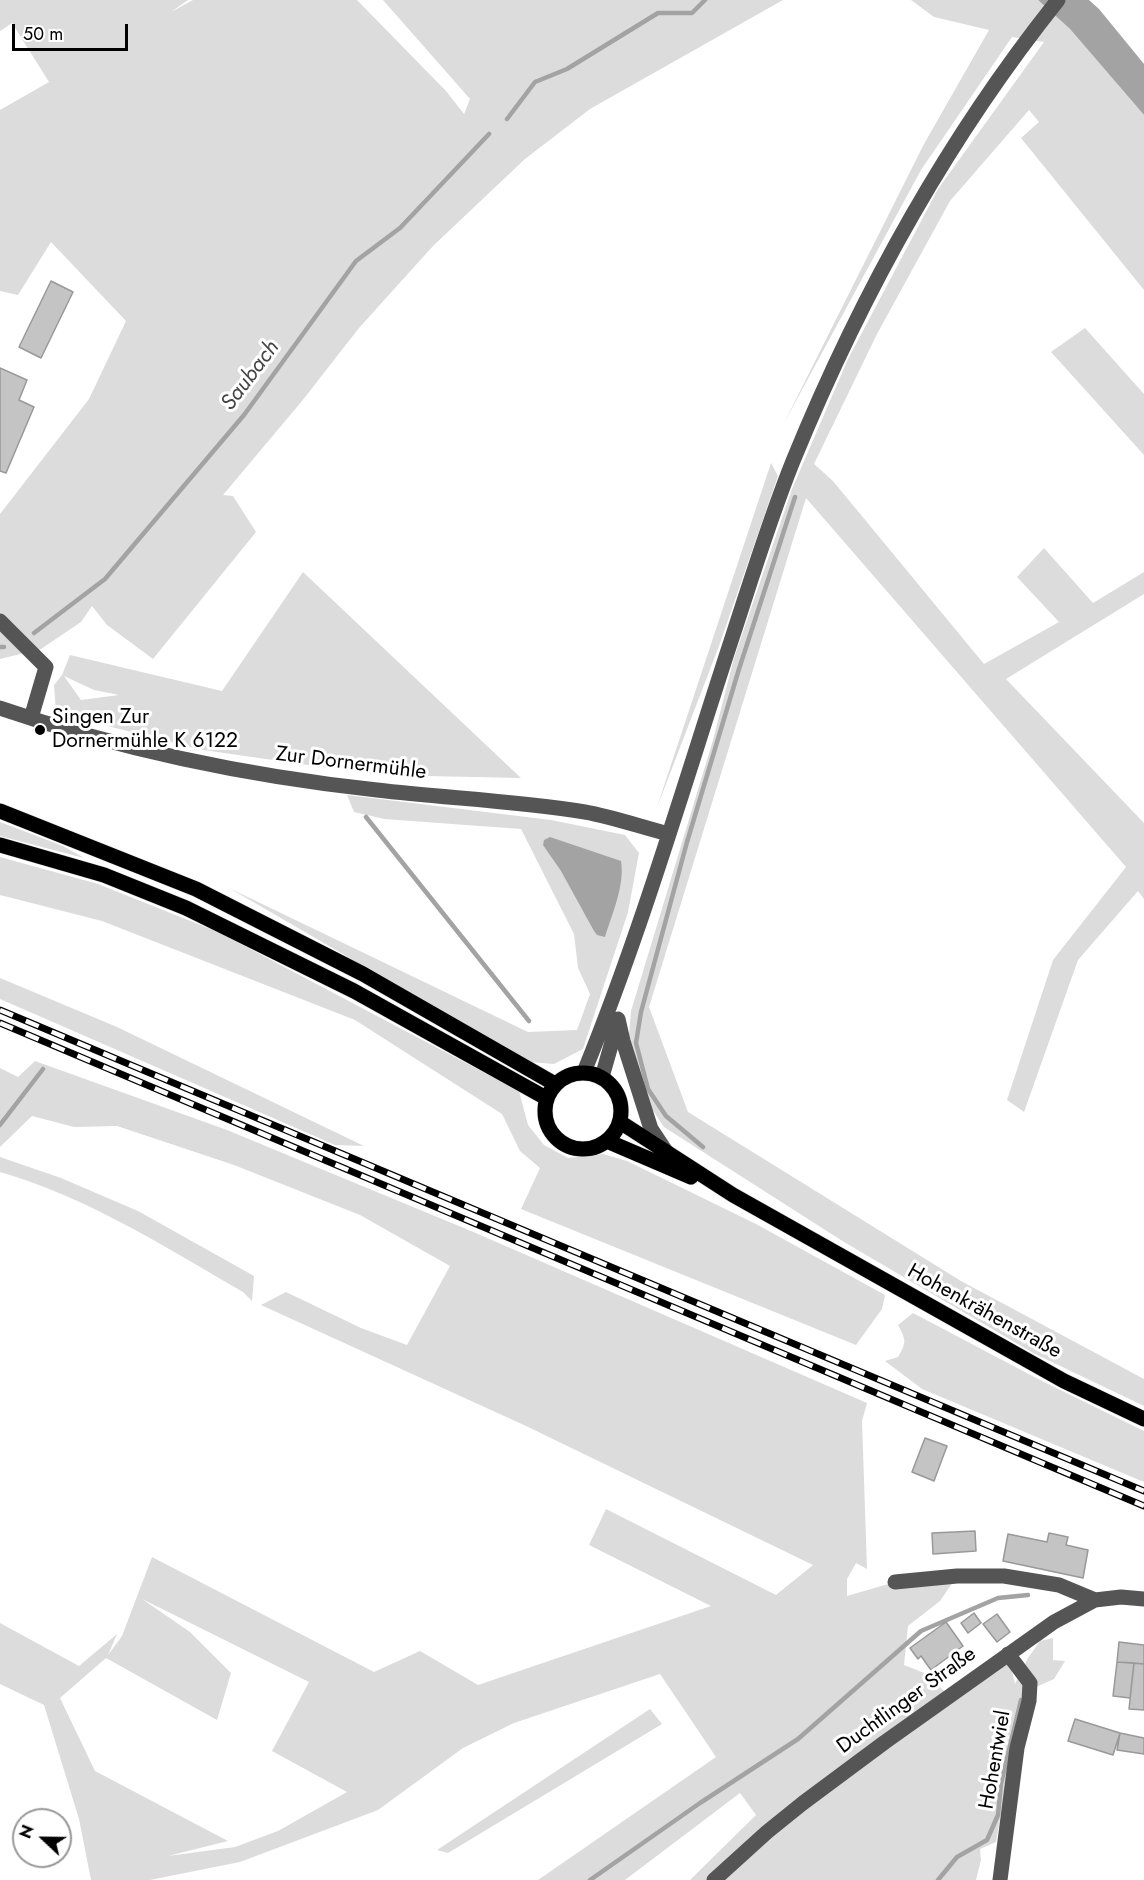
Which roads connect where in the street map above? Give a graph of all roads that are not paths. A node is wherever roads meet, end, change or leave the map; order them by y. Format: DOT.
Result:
graph roads {
  1 [pos="1058,0"];
  2 [pos="0,621"];
  3 [pos="0,708"];
  4 [pos="31,718"];
  5 [pos="0,812"];
  6 [pos="669,834"];
  7 [pos="0,845"];
  8 [pos="626,962"];
  9 [pos="618,1019"];
  10 [pos="584,1072"];
  11 [pos="602,1077"];
  12 [pos="555,1084"];
  13 [pos="546,1098"];
  14 [pos="620,1122"];
  15 [pos="607,1141"];
  16 [pos="667,1153"];
  17 [pos="733,1195"];
  18 [pos="1144,1419"];
  19 [pos="895,1582"];
  20 [pos="1144,1599"];
  21 [pos="1095,1600"];
  22 [pos="1008,1654"];
  23 [pos="714,1880"];
  24 [pos="1000,1880"];
  1 -- 6 [label="street"];
  2 -- 4 [label="street"];
  3 -- 4 [label="street, Zur Dornermühle"];
  4 -- 6 [label="street, Zur Dornermühle"];
  5 -- 12 [label="main road"];
  6 -- 8 [label="street"];
  7 -- 13 [label="main road"];
  8 -- 9 [label="street"];
  8 -- 10 [label="street"];
  9 -- 11 [label="street"];
  9 -- 16 [label="street"];
  10 -- 11 [label="main road"];
  10 -- 12 [label="main road"];
  11 -- 14 [label="main road"];
  12 -- 13 [label="main road"];
  13 -- 15 [label="main road"];
  14 -- 15 [label="main road"];
  14 -- 16 [label="main road"];
  15 -- 17 [label="main road"];
  16 -- 17 [label="main road"];
  17 -- 18 [label="main road, Hohenkrähenstraße"];
  19 -- 21 [label="street"];
  20 -- 21 [label="street, Duchtlinger Straße"];
  21 -- 22 [label="street, Duchtlinger Straße"];
  22 -- 23 [label="street, Duchtlinger Straße"];
  22 -- 24 [label="street, Hohentwiel"];
}
